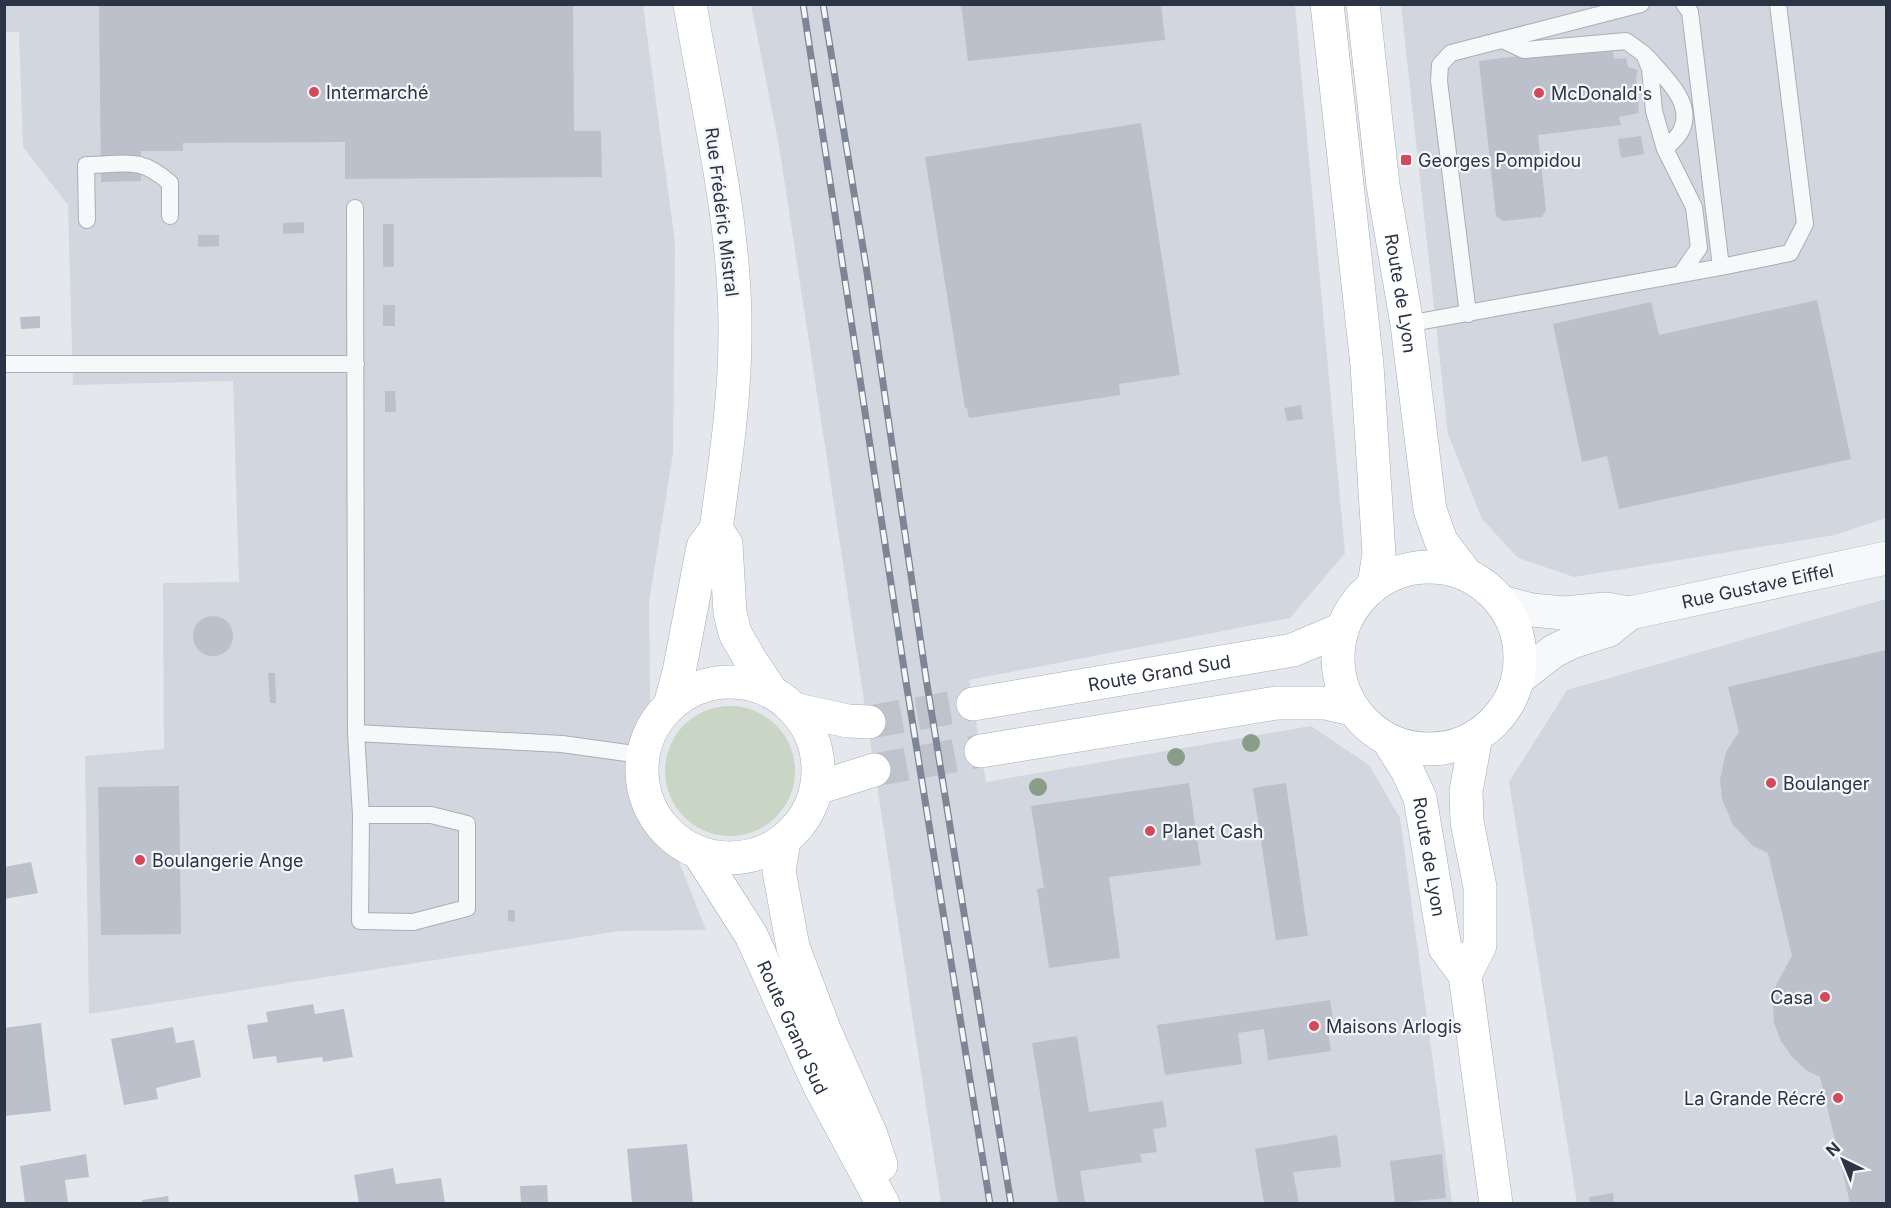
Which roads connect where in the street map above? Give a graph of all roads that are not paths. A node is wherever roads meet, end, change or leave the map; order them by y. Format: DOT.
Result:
graph roads {
  1 [pos="690,4"];
  2 [pos="1327,4"];
  3 [pos="1363,4"];
  4 [pos="1641,4"];
  5 [pos="1684,4"];
  6 [pos="1778,4"];
  7 [pos="1503,40"];
  8 [pos="1644,54"];
  9 [pos="1665,149"];
  10 [pos="355,208"];
  11 [pos="170,216"];
  12 [pos="87,220"];
  13 [pos="1721,267"];
  14 [pos="1681,274"];
  15 [pos="1468,314"];
  16 [pos="1407,324"];
  17 [pos="4,364"];
  18 [pos="356,364"];
  19 [pos="716,529"];
  20 [pos="1887,558"];
  21 [pos="1466,574"];
  22 [pos="1374,585"];
  23 [pos="1501,603"];
  24 [pos="1630,613"];
  25 [pos="1342,629"];
  26 [pos="1519,678"];
  27 [pos="771,691"];
  28 [pos="973,704"];
  29 [pos="670,705"];
  30 [pos="1352,709"];
  31 [pos="797,710"];
  32 [pos="868,722"];
  33 [pos="356,733"];
  34 [pos="1476,736"];
  35 [pos="1388,740"];
  36 [pos="981,751"];
  37 [pos="641,755"];
  38 [pos="874,770"];
  39 [pos="817,788"];
  40 [pos="361,814"];
  41 [pos="784,840"];
  42 [pos="700,855"];
  43 [pos="1465,975"];
  44 [pos="883,1203"];
  45 [pos="894,1203"];
  46 [pos="1496,1203"];
  1 -- 19 [label="main road, Rue Frédéric Mistral"];
  2 -- 22 [label="main road"];
  3 -- 16 [label="main road, Route de Lyon"];
  4 -- 7 [label="lane"];
  5 -- 13 [label="lane"];
  6 -- 13 [label="lane"];
  7 -- 8 [label="lane"];
  7 -- 15 [label="lane"];
  8 -- 9 [label="lane"];
  8 -- 9 [label="lane"];
  9 -- 14 [label="lane"];
  10 -- 18 [label="lane"];
  11 -- 12 [label="lane"];
  13 -- 14 [label="lane"];
  14 -- 15 [label="lane"];
  15 -- 16 [label="lane"];
  16 -- 21 [label="main road, Route de Lyon"];
  17 -- 18 [label="lane"];
  18 -- 33 [label="lane"];
  19 -- 27 [label="main road, Rue Frédéric Mistral"];
  19 -- 29 [label="main road, Rue Frédéric Mistral"];
  20 -- 24 [label="street, Rue Gustave Eiffel"];
  21 -- 22 [label="main road"];
  21 -- 23 [label="main road"];
  22 -- 25 [label="main road"];
  23 -- 24 [label="street, Rue Gustave Eiffel"];
  23 -- 26 [label="main road"];
  24 -- 26 [label="street, Rue Gustave Eiffel"];
  25 -- 28 [label="main road, Route Grand Sud"];
  25 -- 30 [label="main road"];
  26 -- 34 [label="main road"];
  27 -- 29 [label="main road"];
  27 -- 31 [label="main road"];
  29 -- 37 [label="main road"];
  30 -- 35 [label="main road"];
  30 -- 36 [label="main road"];
  31 -- 32 [label="main road"];
  31 -- 39 [label="main road"];
  33 -- 37 [label="lane"];
  33 -- 40 [label="lane"];
  34 -- 35 [label="main road"];
  34 -- 43 [label="main road"];
  35 -- 43 [label="main road, Route de Lyon"];
  37 -- 42 [label="main road"];
  38 -- 39 [label="main road"];
  39 -- 41 [label="main road"];
  40 -- 40 [label="lane"];
  41 -- 42 [label="main road"];
  41 -- 45 [label="main road, Route Grand Sud"];
  42 -- 44 [label="main road, Route Grand Sud"];
  43 -- 46 [label="main road, Route de Lyon"];
}
